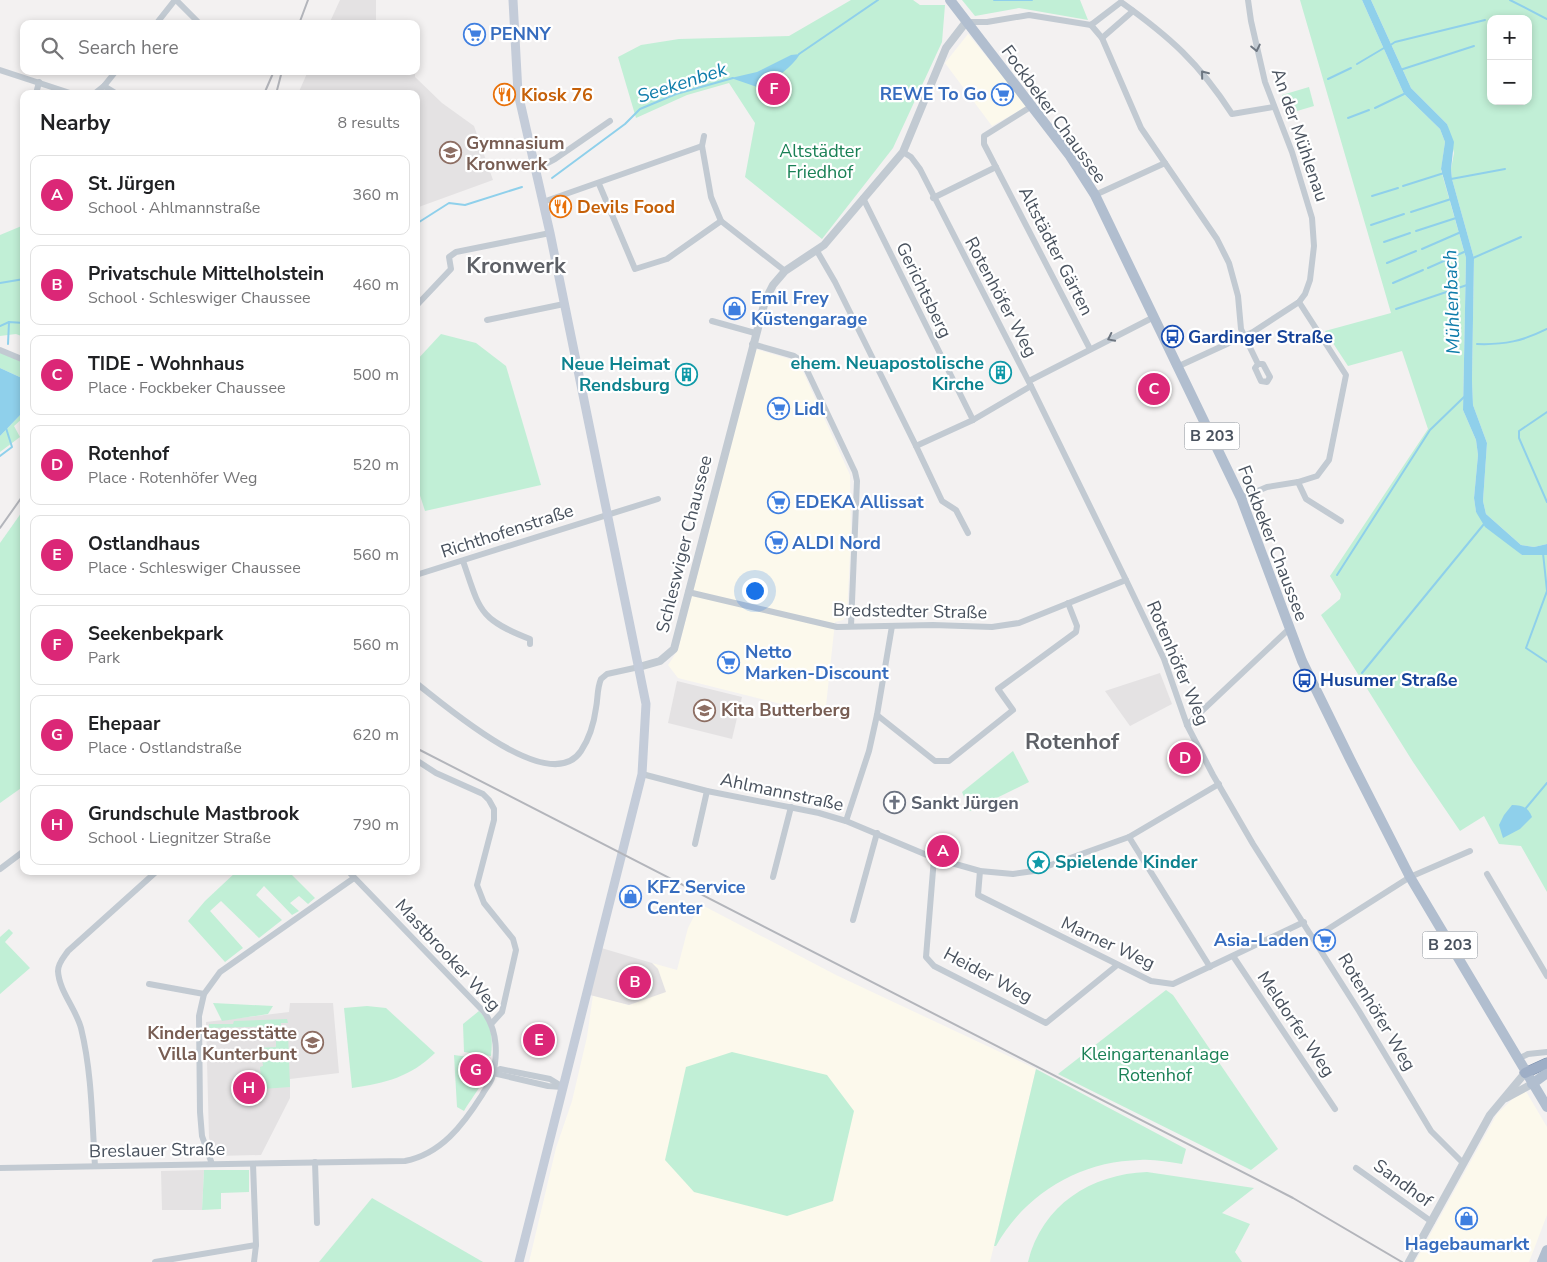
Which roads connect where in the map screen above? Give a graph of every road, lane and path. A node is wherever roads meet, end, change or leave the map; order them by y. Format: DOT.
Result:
graph roads {
  1 [pos="176,0"];
  2 [pos="514,0"];
  3 [pos="950,0"];
  4 [pos="1248,0"];
  5 [pos="1122,1"];
  6 [pos="1133,11"];
  7 [pos="159,20"];
  8 [pos="196,20"];
  9 [pos="966,22"];
  10 [pos="1091,25"];
  11 [pos="1102,38"];
  12 [pos="0,70"];
  13 [pos="113,75"];
  14 [pos="39,82"];
  15 [pos="104,86"];
  16 [pos="37,90"];
  17 [pos="62,90"];
  18 [pos="99,90"];
  19 [pos="110,90"];
  20 [pos="1032,106"];
  21 [pos="1273,107"];
  22 [pos="610,121"];
  23 [pos="704,136"];
  24 [pos="702,146"];
  25 [pos="903,152"];
  26 [pos="1165,163"];
  27 [pos="996,167"];
  28 [pos="536,169"];
  29 [pos="599,184"];
  30 [pos="1094,195"];
  31 [pos="863,198"];
  32 [pos="933,198"];
  33 [pos="543,202"];
  34 [pos="721,221"];
  35 [pos="550,233"];
  36 [pos="817,250"];
  37 [pos="785,271"];
  38 [pos="420,302"];
  39 [pos="1299,302"];
  40 [pos="564,304"];
  41 [pos="1154,317"];
  42 [pos="487,320"];
  43 [pos="712,321"];
  44 [pos="755,333"];
  45 [pos="1243,336"];
  46 [pos="752,344"];
  47 [pos="1090,349"];
  48 [pos="0,350"];
  49 [pos="20,358"];
  50 [pos="1258,364"];
  51 [pos="1179,366"];
  52 [pos="1030,384"];
  53 [pos="973,420"];
  54 [pos="916,446"];
  55 [pos="1298,482"];
  56 [pos="1241,498"];
  57 [pos="658,500"];
  58 [pos="608,514"];
  59 [pos="1341,521"];
  60 [pos="968,533"];
  61 [pos="463,561"];
  62 [pos="420,574"];
  63 [pos="1126,580"];
  64 [pos="688,592"];
  65 [pos="1068,603"];
  66 [pos="851,626"];
  67 [pos="892,626"];
  68 [pos="1289,629"];
  69 [pos="530,644"];
  70 [pos="639,667"];
  71 [pos="420,686"];
  72 [pos="877,715"];
  73 [pos="1187,725"];
  74 [pos="420,763"];
  75 [pos="642,774"];
  76 [pos="1219,784"];
  77 [pos="707,791"];
  78 [pos="791,807"];
  79 [pos="846,821"];
  80 [pos="877,833"];
  81 [pos="1129,837"];
  82 [pos="695,844"];
  83 [pos="1470,851"];
  84 [pos="20,854"];
  85 [pos="934,858"];
  86 [pos="0,869"];
  87 [pos="980,871"];
  88 [pos="1487,874"];
  89 [pos="153,875"];
  90 [pos="351,875"];
  91 [pos="773,877"];
  92 [pos="1410,877"];
  93 [pos="354,878"];
  94 [pos="853,920"];
  95 [pos="1304,922"];
  96 [pos="1314,938"];
  97 [pos="1233,956"];
  98 [pos="1116,966"];
  99 [pos="1210,966"];
  100 [pos="1547,976"];
  101 [pos="149,984"];
  102 [pos="204,994"];
  103 [pos="492,1023"];
  104 [pos="1547,1052"];
  105 [pos="1518,1060"];
  106 [pos="1547,1063"];
  107 [pos="493,1073"];
  108 [pos="1525,1073"];
  109 [pos="1547,1073"];
  110 [pos="1532,1084"];
  111 [pos="564,1087"];
  112 [pos="1506,1098"];
  113 [pos="1547,1107"];
  114 [pos="1335,1109"];
  115 [pos="315,1162"];
  116 [pos="212,1164"];
  117 [pos="253,1164"];
  118 [pos="1462,1164"];
  119 [pos="95,1166"];
  120 [pos="0,1168"];
  121 [pos="1356,1168"];
  122 [pos="1432,1222"];
  123 [pos="317,1223"];
  124 [pos="256,1245"];
  125 [pos="1547,1250"];
  126 [pos="155,1262"];
  127 [pos="254,1262"];
  128 [pos="519,1262"];
  129 [pos="1409,1262"];
  130 [pos="1542,1262"];
  1 -- 7 [label="street"];
  1 -- 8 [label="street"];
  2 -- 28 [label="main road"];
  3 -- 9 [label="main road, Fockbeker Chaussee / B 203"];
  4 -- 21 [label="street, An der Mühlenau, one-way"];
  5 -- 6 [label="street"];
  5 -- 10 [label="street"];
  6 -- 11 [label="street"];
  21 -- 6 [label="street, one-way"];
  9 -- 10 [label="street"];
  9 -- 20 [label="main road, Fockbeker Chaussee / B 203"];
  9 -- 25 [label="street, Schleswiger Chaussee"];
  10 -- 11 [label="street"];
  11 -- 26 [label="street"];
  12 -- 14 [label="street"];
  13 -- 15 [label="street"];
  14 -- 16 [label="street"];
  14 -- 17 [label="street"];
  15 -- 18 [label="street"];
  15 -- 19 [label="street"];
  20 -- 27 [label="street, Altstädter Gärten"];
  20 -- 30 [label="main road, Fockbeker Chaussee / B 203"];
  21 -- 39 [label="street, An der Mühlenau"];
  22 -- 28 [label="street"];
  23 -- 24 [label="street"];
  24 -- 29 [label="street"];
  24 -- 34 [label="street"];
  25 -- 31 [label="street, Schleswiger Chaussee"];
  25 -- 32 [label="street, Rotenhöfer Weg"];
  26 -- 30 [label="street"];
  26 -- 45 [label="street"];
  27 -- 32 [label="street"];
  27 -- 47 [label="street, Altstädter Gärten"];
  28 -- 33 [label="main road"];
  29 -- 33 [label="street"];
  29 -- 34 [label="street"];
  30 -- 41 [label="main road, Fockbeker Chaussee / B 203"];
  31 -- 36 [label="street, Schleswiger Chaussee"];
  31 -- 53 [label="street, Gerichtsberg"];
  32 -- 52 [label="street, Rotenhöfer Weg"];
  33 -- 35 [label="main road"];
  34 -- 37 [label="street"];
  35 -- 38 [label="street"];
  35 -- 40 [label="main road"];
  36 -- 37 [label="street, Schleswiger Chaussee"];
  36 -- 54 [label="street"];
  37 -- 44 [label="street, Schleswiger Chaussee"];
  39 -- 45 [label="street"];
  39 -- 55 [label="street"];
  40 -- 42 [label="street"];
  40 -- 58 [label="main road"];
  41 -- 47 [label="street, one-way"];
  41 -- 51 [label="main road, Fockbeker Chaussee / B 203"];
  43 -- 44 [label="street"];
  44 -- 46 [label="street, Schleswiger Chaussee"];
  45 -- 50 [label="street"];
  45 -- 51 [label="street"];
  46 -- 64 [label="street, Schleswiger Chaussee"];
  46 -- 66 [label="street"];
  47 -- 52 [label="street"];
  48 -- 49 [label="street"];
  51 -- 56 [label="main road, Fockbeker Chaussee / B 203"];
  52 -- 53 [label="street"];
  52 -- 63 [label="street, Rotenhöfer Weg"];
  53 -- 54 [label="street"];
  54 -- 60 [label="street"];
  55 -- 56 [label="street"];
  55 -- 59 [label="street"];
  56 -- 68 [label="main road, Fockbeker Chaussee / B 203"];
  57 -- 58 [label="street, Richthofenstraße"];
  58 -- 61 [label="street, Richthofenstraße"];
  58 -- 70 [label="main road"];
  61 -- 62 [label="street, Richthofenstraße"];
  61 -- 69 [label="street"];
  63 -- 65 [label="street, Bredstedter Straße"];
  63 -- 73 [label="street, Rotenhöfer Weg"];
  64 -- 66 [label="street, Bredstedter Straße"];
  64 -- 70 [label="street, Schleswiger Chaussee"];
  65 -- 67 [label="street, Bredstedter Straße"];
  65 -- 72 [label="street"];
  66 -- 67 [label="street, Bredstedter Straße"];
  67 -- 72 [label="street"];
  68 -- 73 [label="street"];
  68 -- 92 [label="main road, Fockbeker Chaussee / B 203"];
  70 -- 71 [label="street"];
  70 -- 75 [label="main road"];
  72 -- 79 [label="street"];
  73 -- 76 [label="street, Rotenhöfer Weg"];
  74 -- 103 [label="street"];
  75 -- 77 [label="street, Ahlmannstraße"];
  75 -- 111 [label="main road"];
  76 -- 81 [label="street, Ahlmannstraße"];
  76 -- 95 [label="street, Rotenhöfer Weg"];
  77 -- 78 [label="street, Ahlmannstraße"];
  77 -- 82 [label="street"];
  78 -- 79 [label="street, Ahlmannstraße"];
  78 -- 91 [label="street"];
  79 -- 80 [label="street, Ahlmannstraße"];
  80 -- 85 [label="street, Ahlmannstraße"];
  80 -- 94 [label="street"];
  81 -- 87 [label="street, Ahlmannstraße"];
  81 -- 99 [label="street"];
  83 -- 92 [label="street"];
  84 -- 86 [label="street"];
  85 -- 87 [label="street, Ahlmannstraße"];
  85 -- 98 [label="street, Heider Weg"];
  87 -- 98 [label="street, Marner Weg"];
  88 -- 100 [label="street"];
  89 -- 119 [label="street"];
  90 -- 93 [label="street, Mastbrooker Weg"];
  92 -- 96 [label="street"];
  92 -- 105 [label="main road, Fockbeker Chaussee / B 203"];
  93 -- 102 [label="street"];
  93 -- 103 [label="street, Mastbrooker Weg"];
  95 -- 96 [label="street, Rotenhöfer Weg"];
  95 -- 97 [label="street, Marner Weg"];
  96 -- 118 [label="street, Rotenhöfer Weg"];
  97 -- 99 [label="street, Marner Weg"];
  97 -- 114 [label="street, Meldorfer Weg"];
  98 -- 99 [label="street, Marner Weg"];
  101 -- 102 [label="street"];
  102 -- 116 [label="street"];
  103 -- 107 [label="street, Mastbrooker Weg"];
  104 -- 105 [label="street"];
  105 -- 108 [label="main road, Fockbeker Chaussee / B 203"];
  106 -- 108 [label="highway"];
  107 -- 111 [label="street"];
  107 -- 115 [label="street, Breslauer Straße"];
  108 -- 110 [label="main road, Fockbeker Chaussee"];
  108 -- 112 [label="street"];
  109 -- 110 [label="main road"];
  110 -- 112 [label="street"];
  110 -- 113 [label="main road, Fockbeker Chaussee"];
  111 -- 128 [label="main road"];
  112 -- 118 [label="street"];
  115 -- 117 [label="street, Breslauer Straße"];
  115 -- 123 [label="street"];
  116 -- 117 [label="street, Breslauer Straße"];
  116 -- 119 [label="street, Breslauer Straße"];
  117 -- 124 [label="street"];
  118 -- 122 [label="street"];
  119 -- 120 [label="street, Breslauer Straße"];
  121 -- 122 [label="street, Sandhof"];
  122 -- 129 [label="street"];
  124 -- 126 [label="street"];
  124 -- 127 [label="street"];
  125 -- 130 [label="main road"];
}
